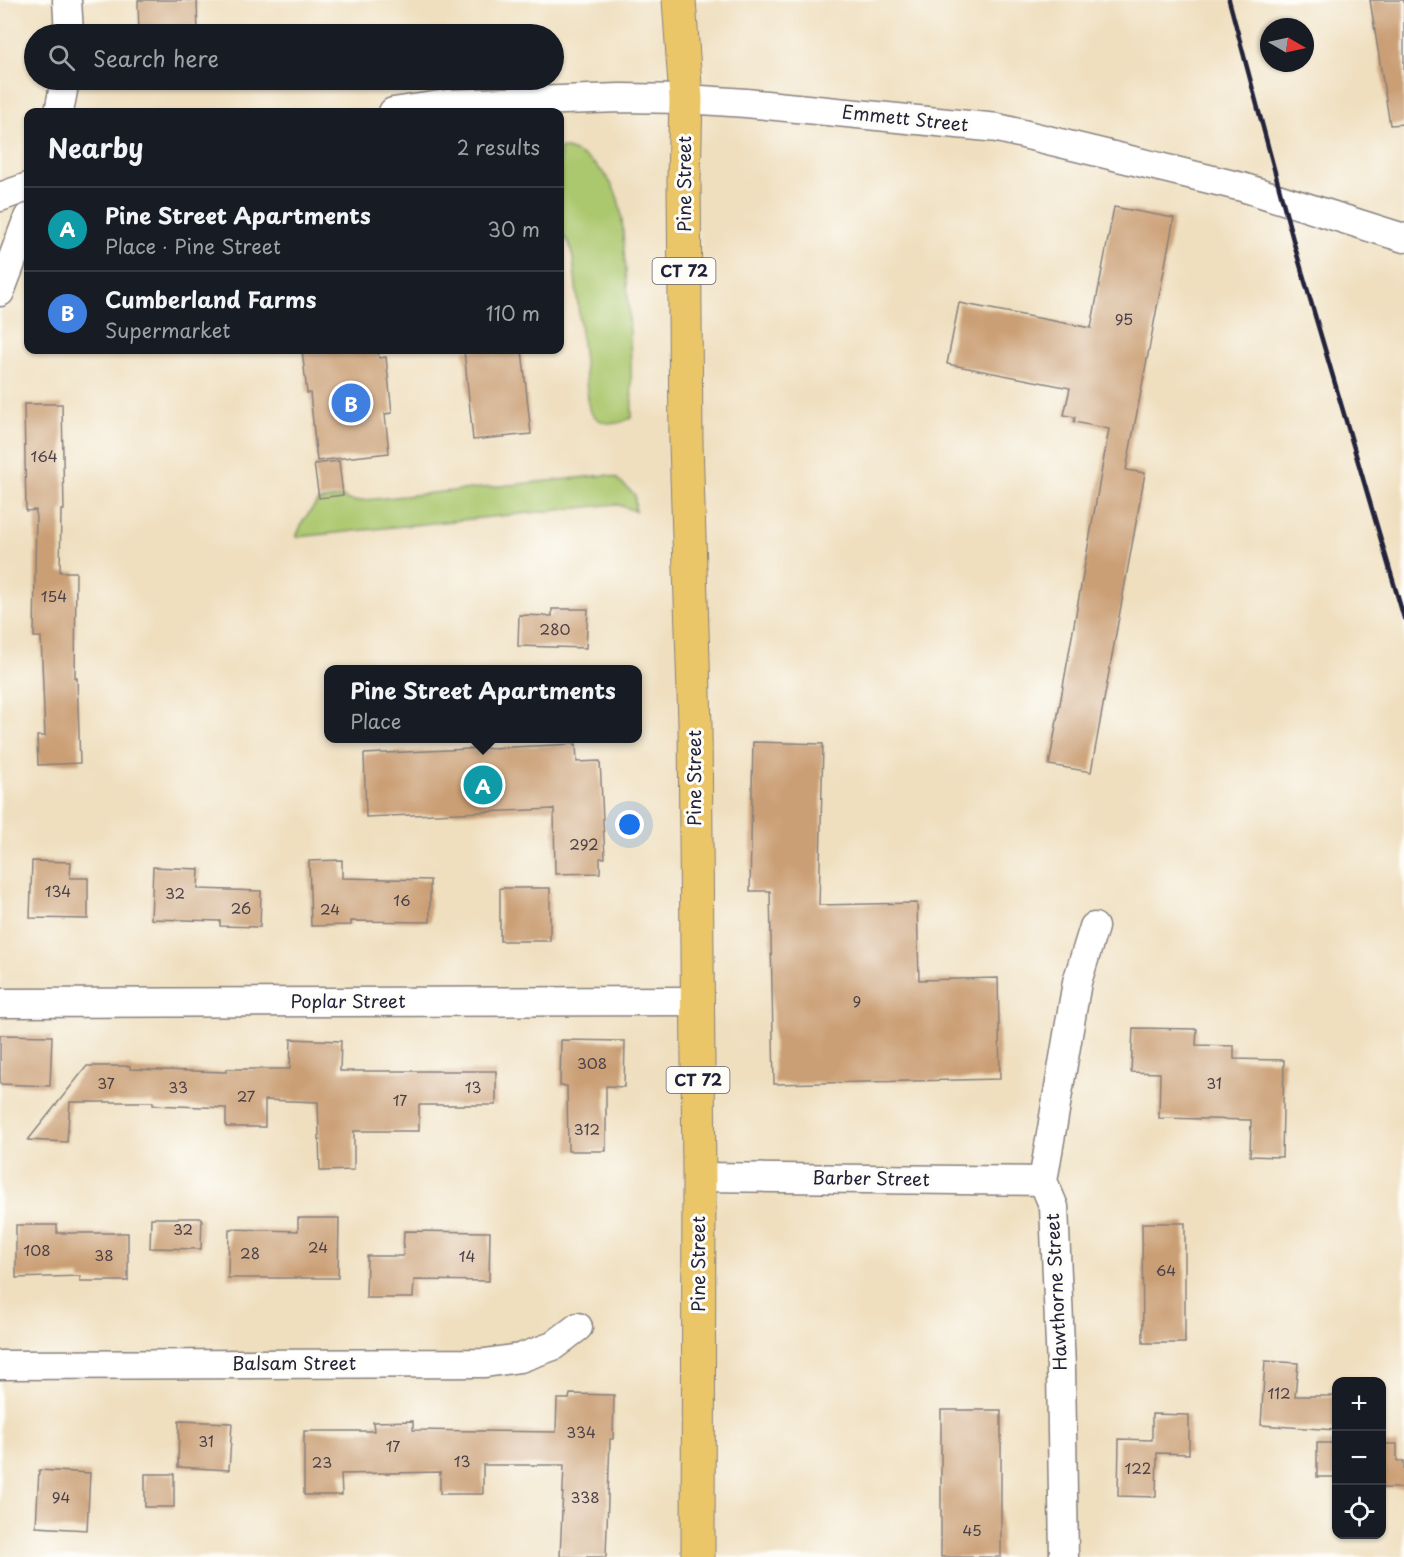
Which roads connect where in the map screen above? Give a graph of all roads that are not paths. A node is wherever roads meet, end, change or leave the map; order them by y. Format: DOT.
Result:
graph roads {
  1 [pos="67,0"];
  2 [pos="679,0"];
  3 [pos="68,24"];
  4 [pos="63,90"];
  5 [pos="686,99"];
  6 [pos="60,108"];
  7 [pos="420,108"];
  8 [pos="24,188"];
  9 [pos="0,197"];
  10 [pos="24,229"];
  11 [pos="1404,238"];
  12 [pos="0,292"];
  13 [pos="1094,927"];
  14 [pos="697,1001"];
  15 [pos="0,1003"];
  16 [pos="699,1177"];
  17 [pos="1043,1181"];
  18 [pos="578,1327"];
  19 [pos="0,1365"];
  20 [pos="698,1557"];
  21 [pos="1064,1557"];
  1 -- 3 [label="street"];
  2 -- 5 [label="highway, Pine Street / CT 72"];
  4 -- 6 [label="street"];
  5 -- 7 [label="street, Emmett Street"];
  5 -- 11 [label="street, Emmett Street"];
  5 -- 14 [label="highway, Pine Street / CT 72"];
  8 -- 9 [label="street"];
  10 -- 12 [label="street"];
  13 -- 17 [label="street"];
  14 -- 15 [label="street, Poplar Street"];
  14 -- 16 [label="highway, Pine Street / CT 72"];
  16 -- 17 [label="street, Barber Street"];
  16 -- 20 [label="highway, Pine Street / CT 72"];
  17 -- 21 [label="street, Hawthorne Street"];
  18 -- 19 [label="street, Balsam Street"];
}
